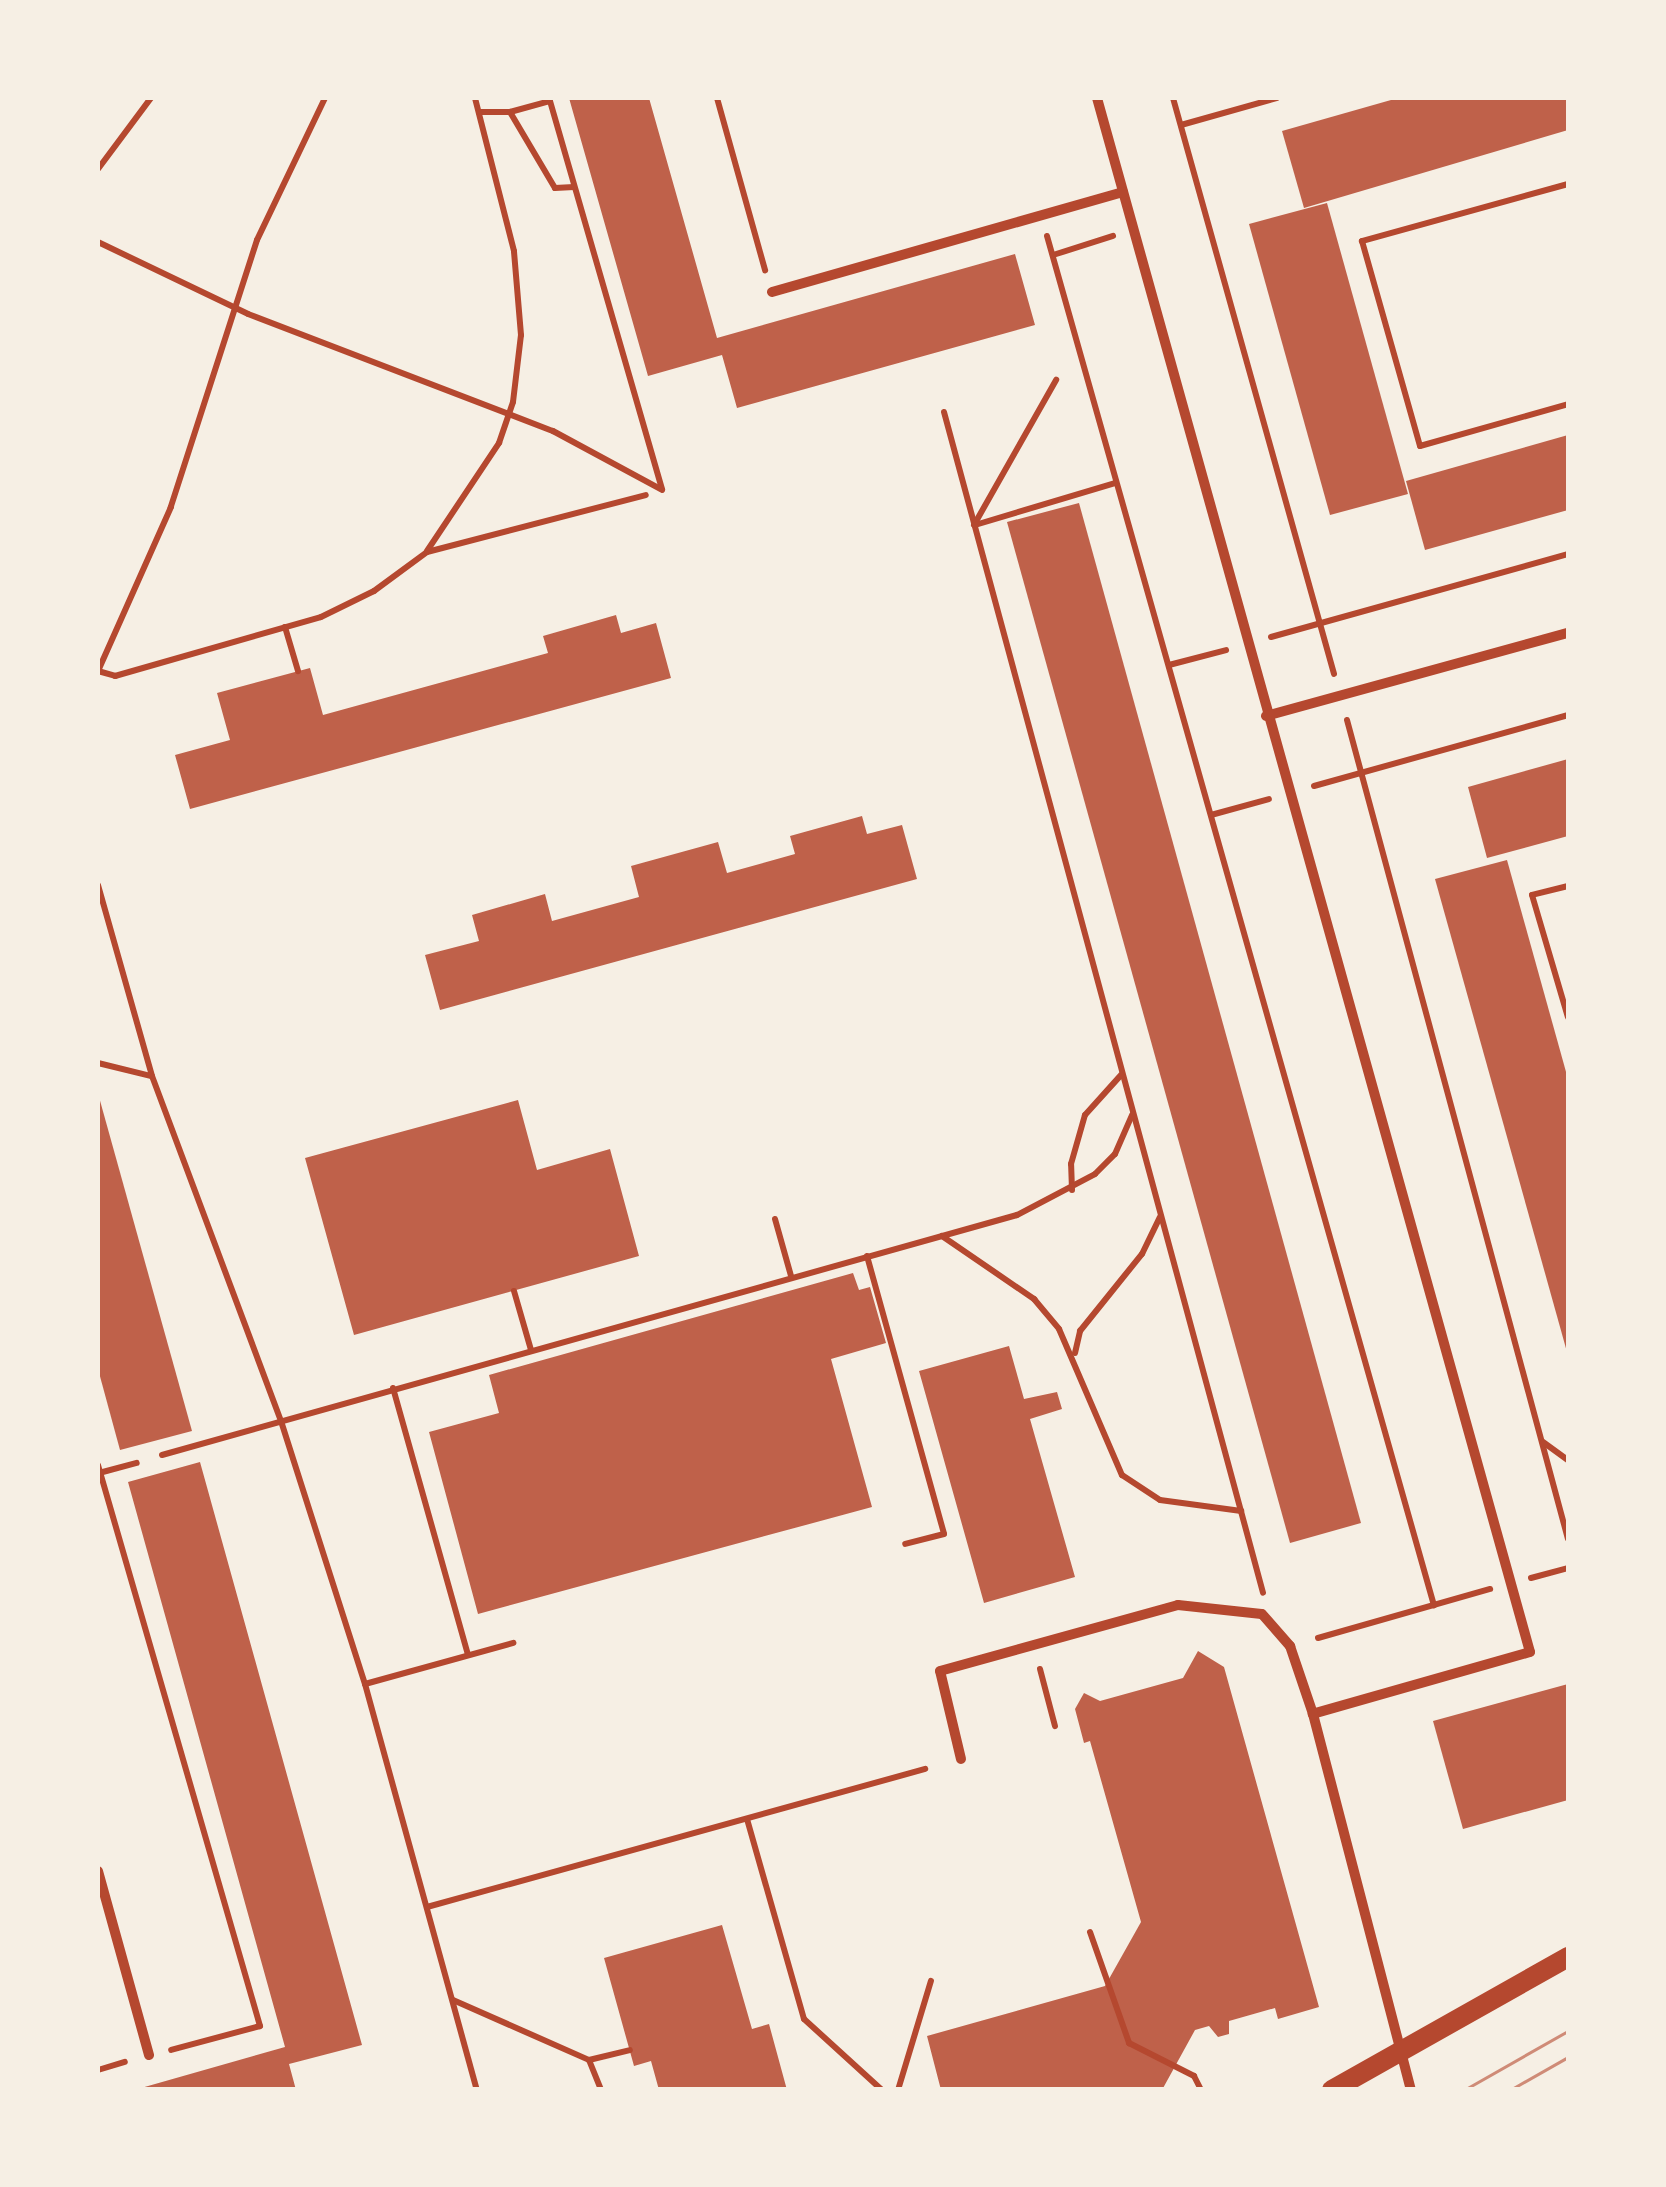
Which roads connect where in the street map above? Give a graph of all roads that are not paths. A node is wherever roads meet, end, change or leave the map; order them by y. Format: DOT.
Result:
graph roads {
  1 [pos="1096,98"];
  2 [pos="1123,192"];
  3 [pos="772,292"];
  4 [pos="1568,633"];
  5 [pos="1266,716"];
  6 [pos="1313,1714"];
  7 [pos="961,1759"];
  8 [pos="98,1871"];
  9 [pos="1568,1957"];
  10 [pos="1400,2051"];
  11 [pos="148,2056"];
  12 [pos="1332,2090"];
  13 [pos="1411,2090"];
  1 -- 2 [label="street"];
  2 -- 3 [label="street"];
  2 -- 5 [label="street"];
  4 -- 5 [label="street"];
  5 -- 6 [label="street"];
  6 -- 7 [label="street"];
  6 -- 10 [label="street"];
  8 -- 11 [label="street"];
  9 -- 10 [label="main road"];
  10 -- 12 [label="main road"];
  10 -- 13 [label="street"];
}
